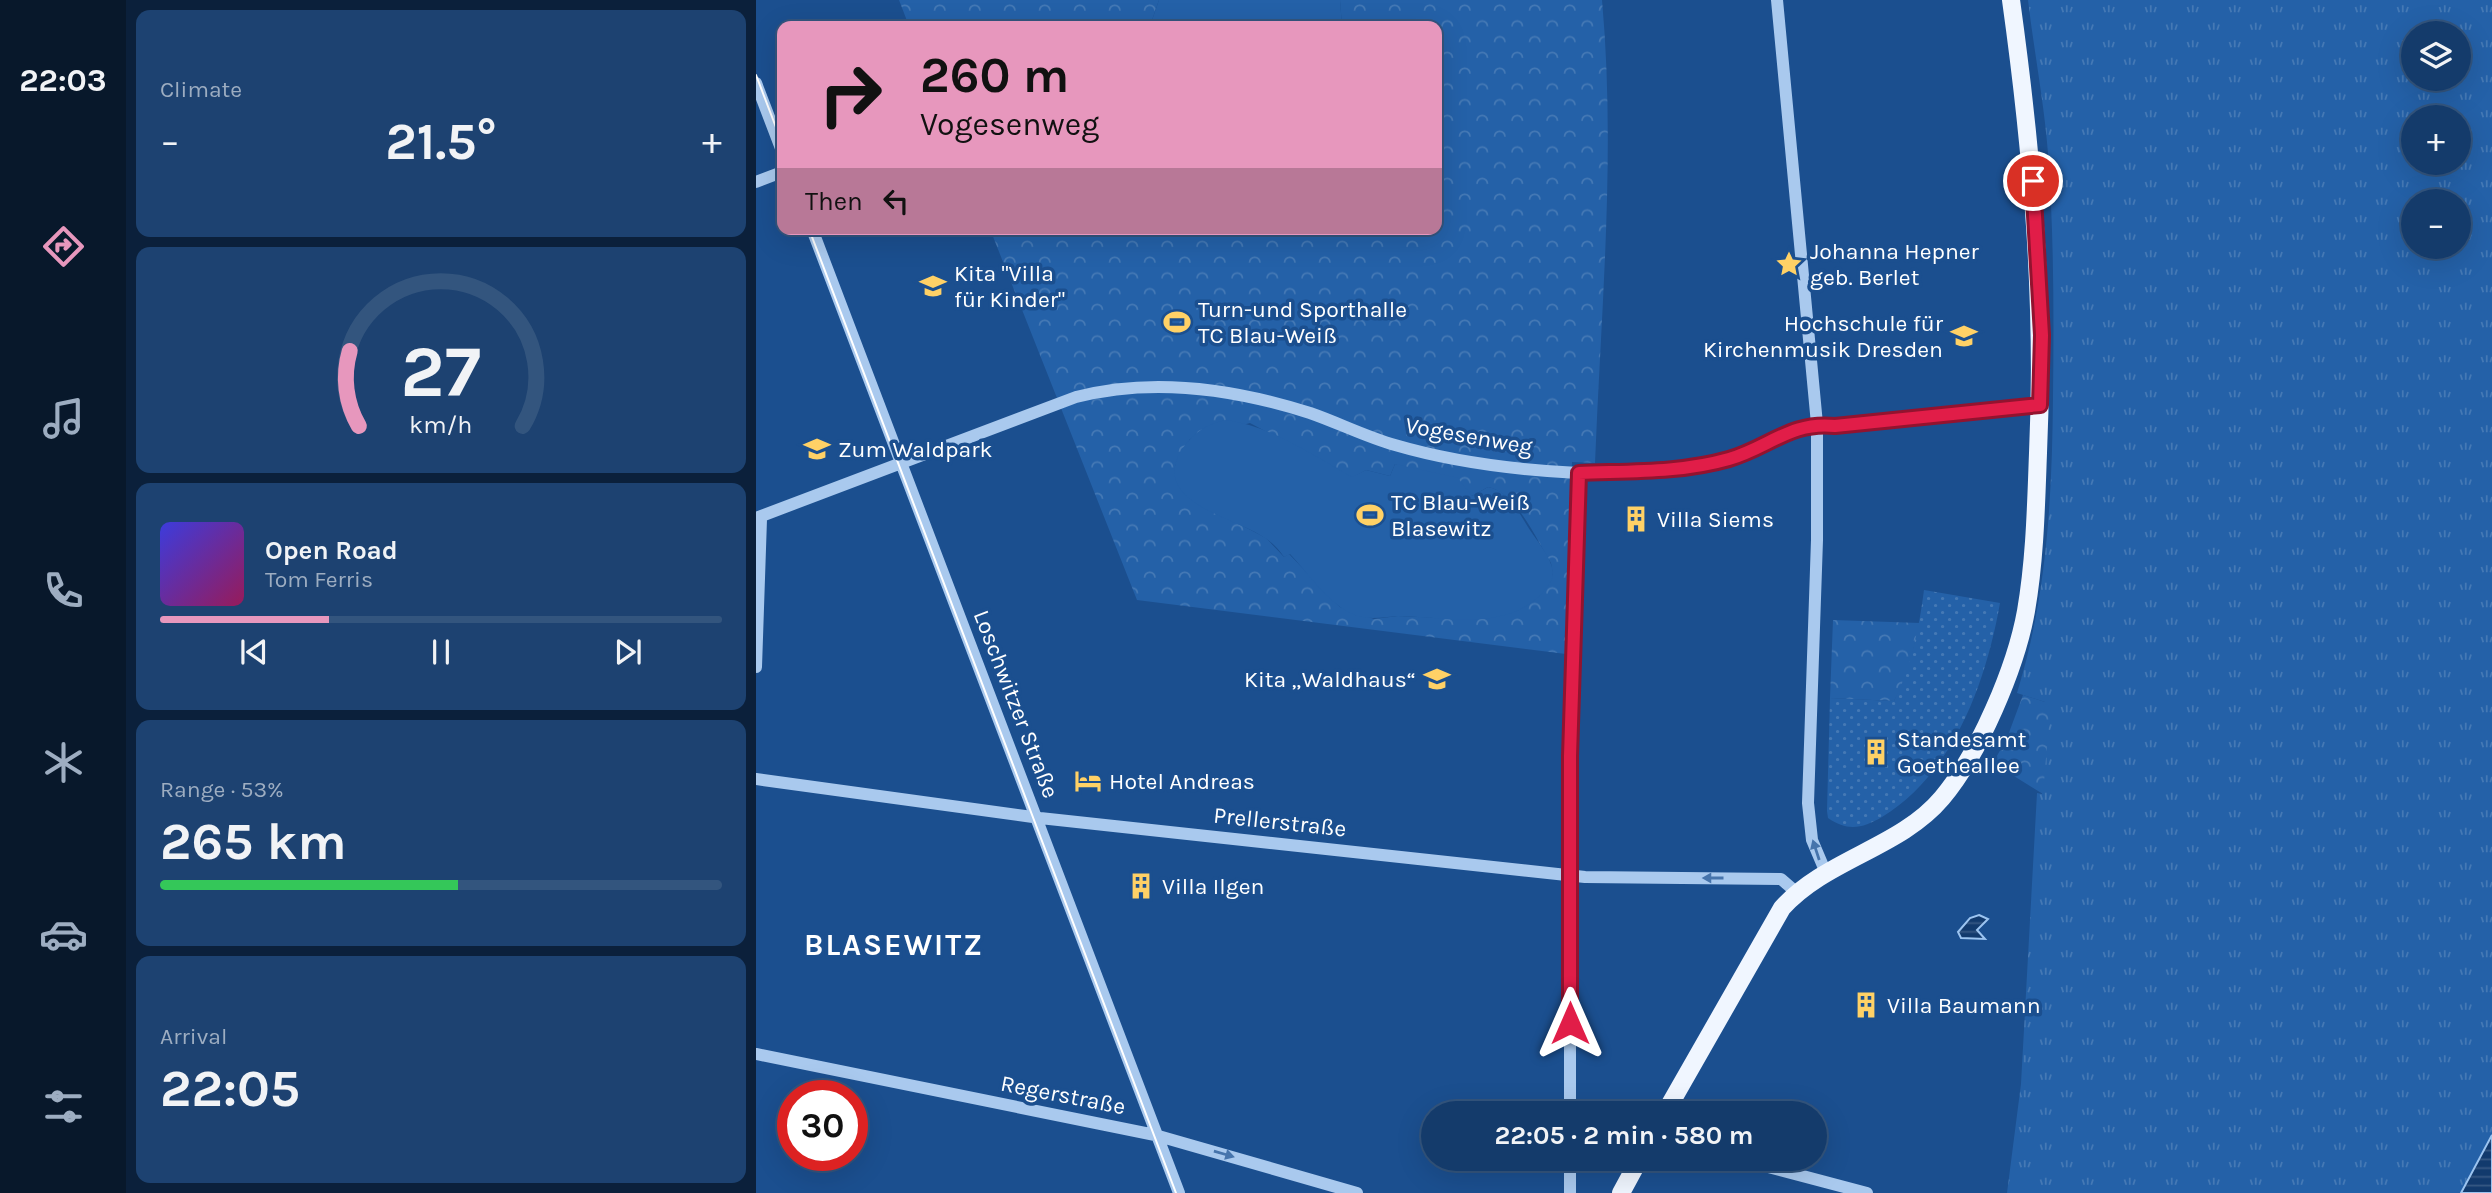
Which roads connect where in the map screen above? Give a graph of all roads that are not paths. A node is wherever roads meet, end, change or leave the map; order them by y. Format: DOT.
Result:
graph roads {
  1 [pos="1777,0"];
  2 [pos="2011,0"];
  3 [pos="756,83"];
  4 [pos="777,138"];
  5 [pos="777,174"];
  6 [pos="756,182"];
  7 [pos="814,235"];
  8 [pos="2040,405"];
  9 [pos="1817,424"];
  10 [pos="903,464"];
  11 [pos="1579,473"];
  12 [pos="759,518"];
  13 [pos="756,667"];
  14 [pos="756,779"];
  15 [pos="1036,817"];
  16 [pos="1570,875"];
  17 [pos="1821,876"];
  18 [pos="1796,892"];
  19 [pos="756,1054"];
  20 [pos="1570,1101"];
  21 [pos="1672,1101"];
  22 [pos="1158,1136"];
  23 [pos="1570,1171"];
  24 [pos="1633,1171"];
  25 [pos="1783,1171"];
  26 [pos="1179,1193"];
  27 [pos="1357,1193"];
  28 [pos="1570,1193"];
  29 [pos="1621,1193"];
  30 [pos="1867,1193"];
  1 -- 9 [label="street"];
  2 -- 8 [label="main road"];
  3 -- 4 [label="street"];
  5 -- 6 [label="street"];
  7 -- 10 [label="street, Loschwitzer Straße"];
  8 -- 9 [label="street, Vogesenweg"];
  8 -- 17 [label="main road"];
  9 -- 11 [label="street, Vogesenweg"];
  17 -- 9 [label="street, one-way"];
  10 -- 11 [label="street, Vogesenweg"];
  10 -- 12 [label="street, Vogesenweg"];
  10 -- 15 [label="street, Loschwitzer Straße"];
  11 -- 16 [label="street"];
  12 -- 13 [label="street"];
  14 -- 15 [label="street, Prellerstraße"];
  15 -- 16 [label="street, Prellerstraße"];
  15 -- 22 [label="street, Loschwitzer Straße"];
  18 -- 16 [label="street, Prellerstraße, one-way"];
  16 -- 20 [label="street"];
  17 -- 18 [label="main road"];
  18 -- 21 [label="main road"];
  19 -- 22 [label="street, Regerstraße"];
  22 -- 26 [label="street, Loschwitzer Straße"];
  22 -- 27 [label="street, Regerstraße, one-way"];
  23 -- 28 [label="street"];
  24 -- 29 [label="main road"];
  25 -- 30 [label="street"];
}
